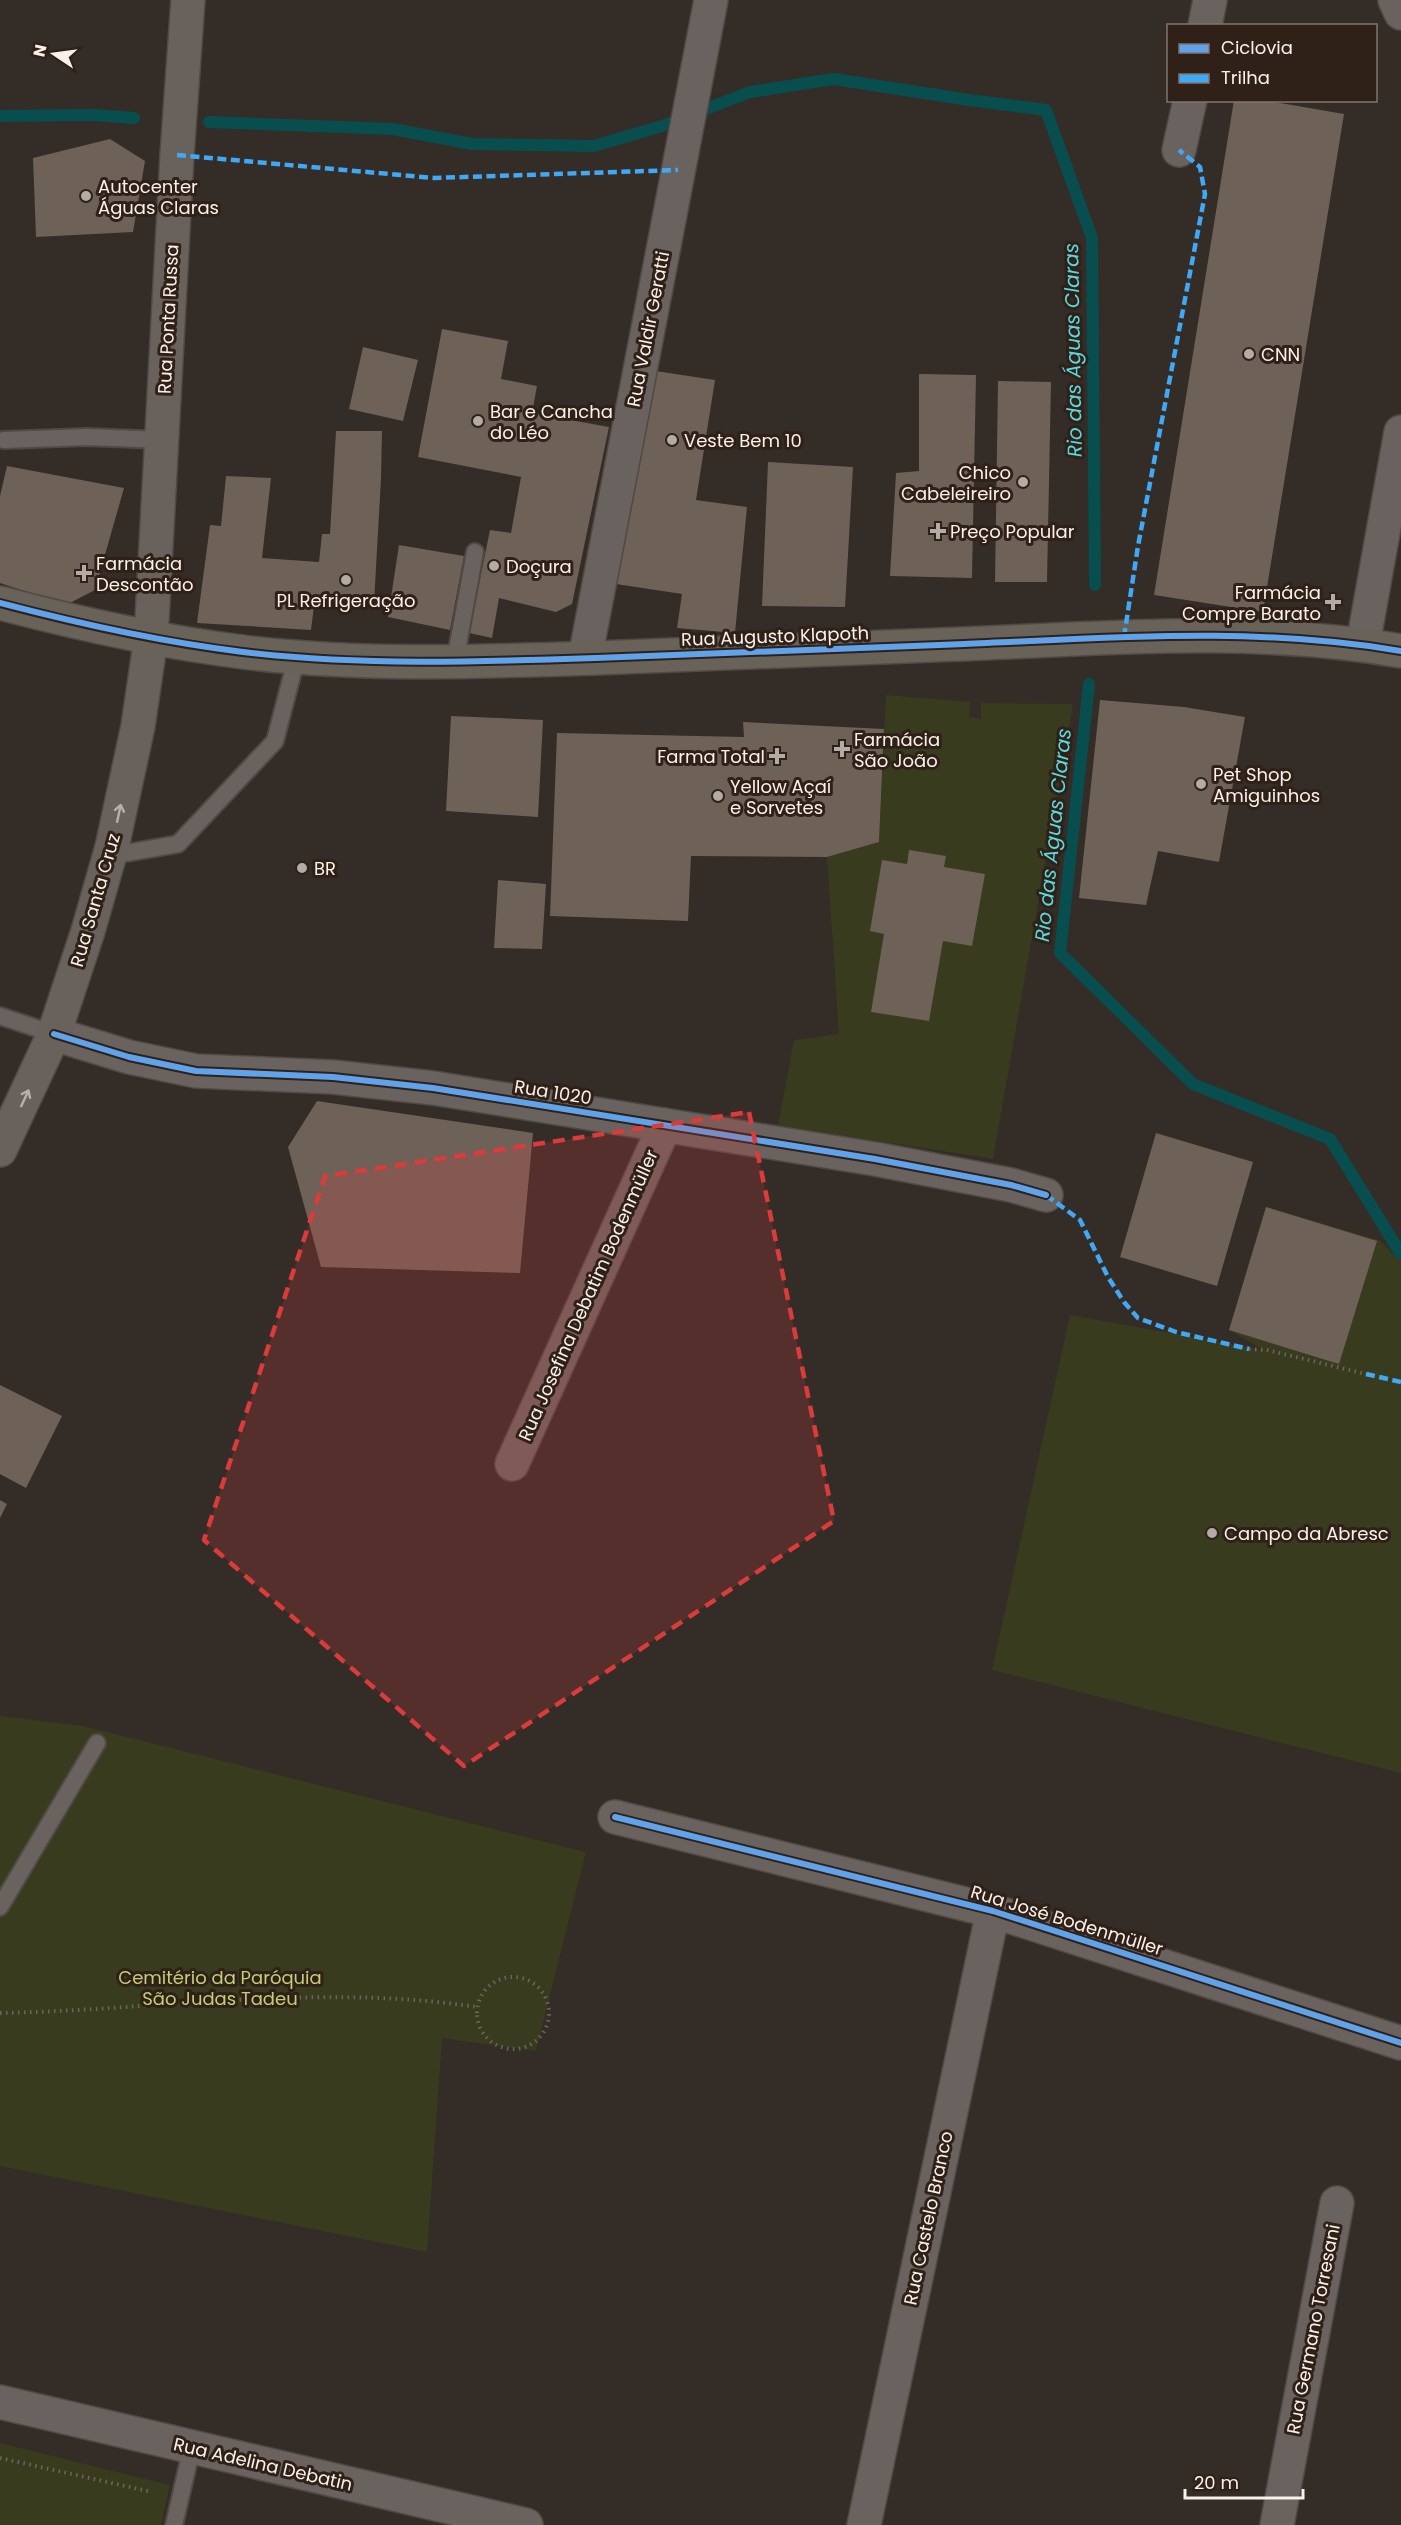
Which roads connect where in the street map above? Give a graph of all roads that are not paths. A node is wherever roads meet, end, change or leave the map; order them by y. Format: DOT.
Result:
graph roads {
  1 [pos="188,0"];
  2 [pos="711,0"];
  3 [pos="1210,0"];
  4 [pos="1395,0"];
  5 [pos="1401,13"];
  6 [pos="1205,24"];
  7 [pos="1190,102"];
  8 [pos="1179,150"];
  9 [pos="1401,432"];
  10 [pos="4,440"];
  11 [pos="162,440"];
  12 [pos="475,552"];
  13 [pos="0,603"];
  14 [pos="151,638"];
  15 [pos="1363,644"];
  16 [pos="1401,651"];
  17 [pos="297,656"];
  18 [pos="585,658"];
  19 [pos="455,661"];
  20 [pos="109,856"];
  21 [pos="0,1016"];
  22 [pos="54,1034"];
  23 [pos="665,1125"];
  24 [pos="0,1150"];
  25 [pos="1046,1195"];
  26 [pos="512,1464"];
  27 [pos="98,1743"];
  28 [pos="615,1816"];
  29 [pos="0,1907"];
  30 [pos="993,1911"];
  31 [pos="1401,2043"];
  32 [pos="1337,2203"];
  33 [pos="0,2402"];
  34 [pos="192,2447"];
  35 [pos="174,2525"];
  36 [pos="526,2525"];
  37 [pos="864,2525"];
  38 [pos="1276,2525"];
  1 -- 11 [label="street, Rua Ponta Russa"];
  2 -- 18 [label="street, Rua Valdir Geratti"];
  3 -- 6 [label="street"];
  4 -- 5 [label="street"];
  7 -- 8 [label="street"];
  9 -- 15 [label="street"];
  10 -- 11 [label="lane"];
  11 -- 14 [label="street, Rua Ponta Russa"];
  12 -- 19 [label="lane"];
  13 -- 14 [label="main road, Rua Augusto Klapoth"];
  14 -- 17 [label="main road, Rua Augusto Klapoth"];
  20 -- 14 [label="street, Rua Santa Cruz, one-way"];
  15 -- 16 [label="main road, Rua Augusto Klapoth"];
  15 -- 18 [label="main road, Rua Augusto Klapoth"];
  17 -- 19 [label="main road, Rua Augusto Klapoth"];
  17 -- 20 [label="lane"];
  18 -- 19 [label="main road, Rua Augusto Klapoth"];
  20 -- 22 [label="street, Rua Santa Cruz"];
  21 -- 22 [label="lane"];
  22 -- 23 [label="street, Rua 1020"];
  24 -- 22 [label="street, Rua Santa Cruz, one-way"];
  23 -- 25 [label="street, Rua 1020"];
  23 -- 26 [label="street, Rua Josefina Debatim Bodenmüller"];
  27 -- 29 [label="lane"];
  28 -- 30 [label="street, Rua José Bodenmüller"];
  30 -- 31 [label="street, Rua José Bodenmüller"];
  30 -- 37 [label="street, Rua Castelo Branco"];
  32 -- 38 [label="street, Rua Germano Torresani"];
  33 -- 34 [label="street, Rua Adelina Debatin"];
  34 -- 35 [label="lane"];
  34 -- 36 [label="street, Rua Adelina Debatin"];
}
